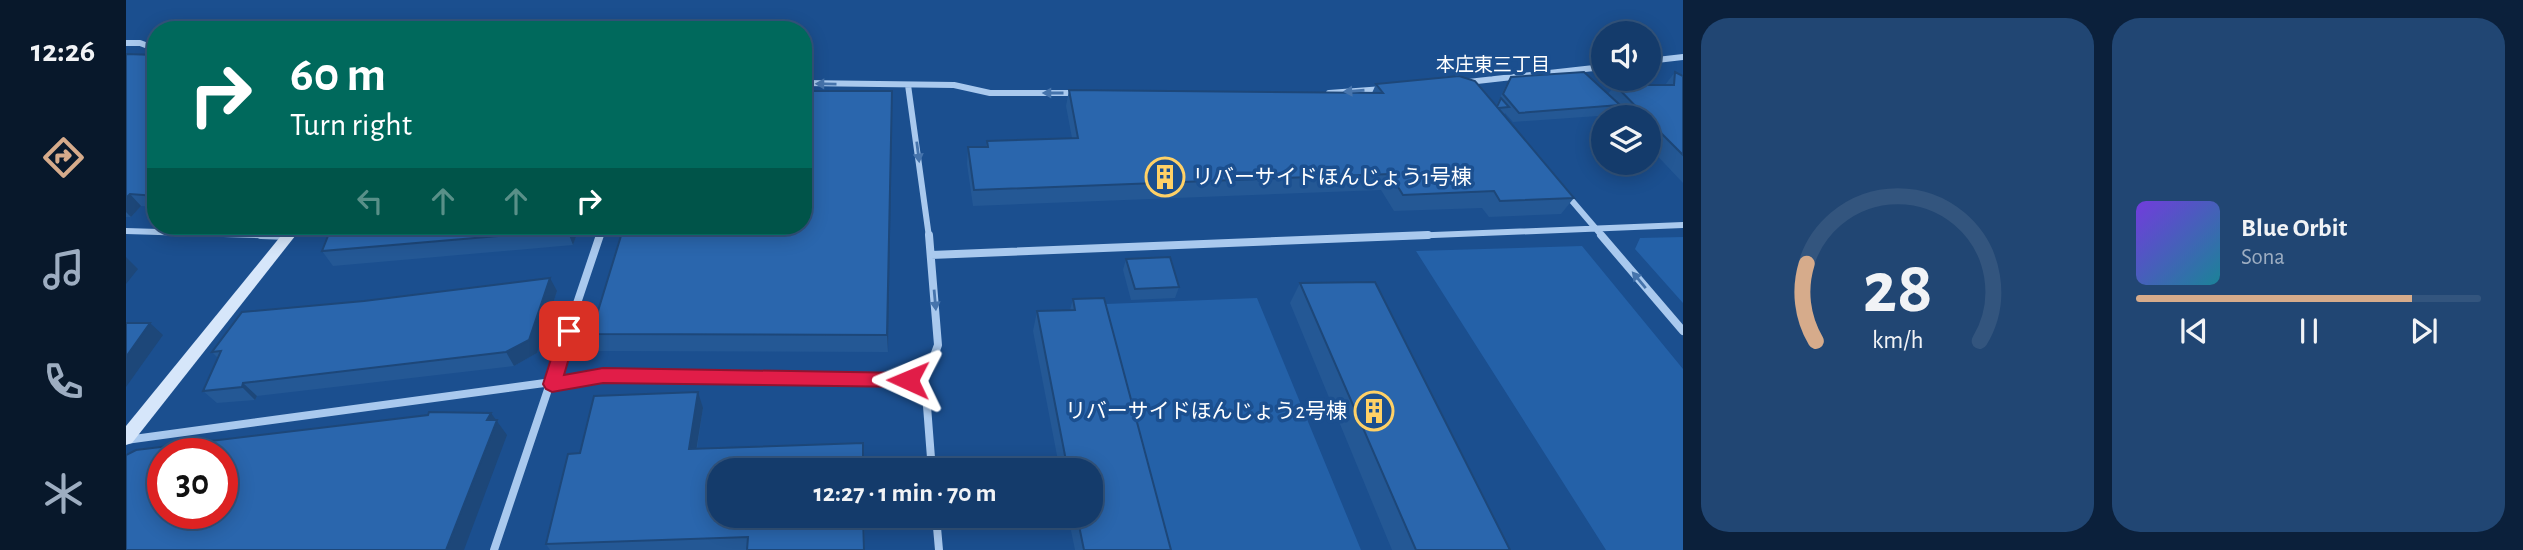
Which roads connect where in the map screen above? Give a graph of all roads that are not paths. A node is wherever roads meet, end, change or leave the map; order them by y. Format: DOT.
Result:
graph roads {
  1 [pos="126,43"];
  2 [pos="147,46"];
  3 [pos="1683,57"];
  4 [pos="1661,60"];
  5 [pos="1591,67"];
  6 [pos="1471,82"];
  7 [pos="812,83"];
  8 [pos="1458,83"];
  9 [pos="908,85"];
  10 [pos="1394,88"];
  11 [pos="1085,93"];
  12 [pos="1316,93"];
  13 [pos="1480,93"];
  14 [pos="1560,187"];
  15 [pos="1683,225"];
  16 [pos="1596,229"];
  17 [pos="126,231"];
  18 [pos="147,231"];
  19 [pos="289,235"];
  20 [pos="600,235"];
  21 [pos="931,255"];
  22 [pos="1683,331"];
  23 [pos="925,380"];
  24 [pos="552,384"];
  25 [pos="126,439"];
  26 [pos="931,458"];
  27 [pos="937,528"];
  28 [pos="495,550"];
  29 [pos="939,550"];
  1 -- 2 [label="street"];
  3 -- 4 [label="street"];
  5 -- 6 [label="street"];
  6 -- 8 [label="street"];
  6 -- 13 [label="street"];
  9 -- 7 [label="street, one-way"];
  11 -- 9 [label="street, one-way"];
  9 -- 21 [label="street, one-way"];
  10 -- 12 [label="street, one-way"];
  14 -- 16 [label="street"];
  15 -- 16 [label="street"];
  16 -- 21 [label="street"];
  22 -- 16 [label="street, one-way"];
  17 -- 18 [label="street"];
  19 -- 25 [label="street"];
  20 -- 24 [label="street"];
  21 -- 23 [label="street, one-way"];
  23 -- 24 [label="street"];
  23 -- 26 [label="street"];
  24 -- 25 [label="street"];
  24 -- 28 [label="street"];
  27 -- 29 [label="street"];
}
